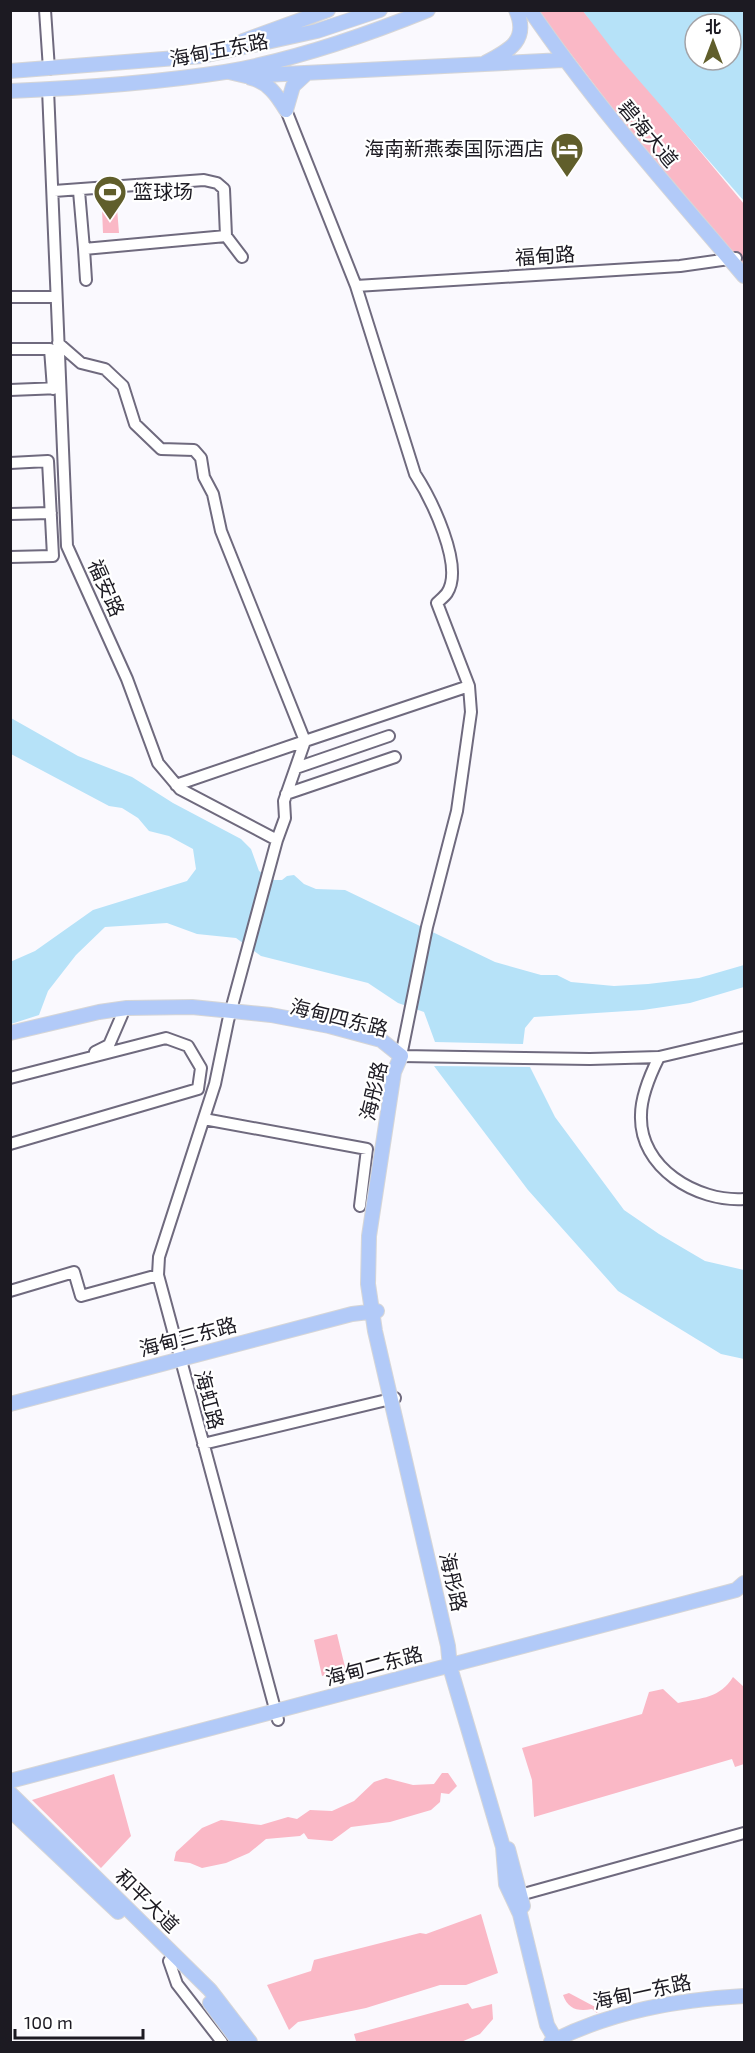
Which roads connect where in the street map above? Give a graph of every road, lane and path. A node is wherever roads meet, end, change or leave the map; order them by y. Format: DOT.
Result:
graph roads {
  1 [pos="45,10"];
  2 [pos="328,10"];
  3 [pos="380,10"];
  4 [pos="428,10"];
  5 [pos="516,10"];
  6 [pos="530,10"];
  7 [pos="538,10"];
  8 [pos="202,56"];
  9 [pos="563,60"];
  10 [pos="481,65"];
  11 [pos="49,69"];
  12 [pos="227,71"];
  13 [pos="10,72"];
  14 [pos="307,73"];
  15 [pos="246,76"];
  16 [pos="48,89"];
  17 [pos="10,91"];
  18 [pos="286,110"];
  19 [pos="79,190"];
  20 [pos="54,191"];
  21 [pos="226,236"];
  22 [pos="84,249"];
  23 [pos="242,257"];
  24 [pos="737,262"];
  25 [pos="744,276"];
  26 [pos="86,280"];
  27 [pos="356,286"];
  28 [pos="10,297"];
  29 [pos="56,297"];
  30 [pos="58,343"];
  31 [pos="10,349"];
  32 [pos="57,388"];
  33 [pos="10,390"];
  34 [pos="10,463"];
  35 [pos="51,513"];
  36 [pos="10,514"];
  37 [pos="10,557"];
  38 [pos="469,686"];
  39 [pos="389,736"];
  40 [pos="305,741"];
  41 [pos="395,757"];
  42 [pos="296,768"];
  43 [pos="176,785"];
  44 [pos="286,794"];
  45 [pos="276,840"];
  46 [pos="122,1015"];
  47 [pos="230,1016"];
  48 [pos="10,1033"];
  49 [pos="744,1037"];
  50 [pos="10,1039"];
  51 [pos="401,1056"];
  52 [pos="653,1056"];
  53 [pos="78,1061"];
  54 [pos="10,1078"];
  55 [pos="215,1084"];
  56 [pos="198,1089"];
  57 [pos="204,1119"];
  58 [pos="10,1144"];
  59 [pos="744,1199"];
  60 [pos="360,1206"];
  61 [pos="158,1275"];
  62 [pos="10,1291"];
  63 [pos="374,1309"];
  64 [pos="178,1357"];
  65 [pos="393,1399"];
  66 [pos="10,1401"];
  67 [pos="202,1444"];
  68 [pos="744,1583"];
  69 [pos="744,1597"];
  70 [pos="455,1669"];
  71 [pos="277,1716"];
  72 [pos="10,1781"];
  73 [pos="10,1791"];
  74 [pos="10,1810"];
  75 [pos="744,1833"];
  76 [pos="520,1894"];
  77 [pos="168,1961"];
  78 [pos="744,1996"];
  79 [pos="744,2002"];
  80 [pos="561,2041"];
  81 [pos="222,2043"];
  82 [pos="239,2043"];
  83 [pos="250,2043"];
  1 -- 11 [label="street"];
  2 -- 8 [label="main road"];
  3 -- 8 [label="main road, 海甸五东路"];
  4 -- 12 [label="main road, 海甸五东路"];
  5 -- 10 [label="main road"];
  6 -- 9 [label="main road, 碧海大道"];
  7 -- 24 [label="main road, 碧海大道"];
  8 -- 11 [label="main road, 海甸五东路"];
  9 -- 10 [label="main road"];
  9 -- 24 [label="main road, 碧海大道"];
  10 -- 14 [label="main road"];
  11 -- 13 [label="main road, 海甸五东路"];
  12 -- 15 [label="main road"];
  12 -- 16 [label="main road, 海甸五东路"];
  14 -- 15 [label="main road"];
  14 -- 18 [label="main road"];
  15 -- 18 [label="main road"];
  16 -- 17 [label="main road, 海甸五东路"];
  16 -- 20 [label="street, 福安路"];
  18 -- 27 [label="street"];
  19 -- 20 [label="street"];
  19 -- 21 [label="street"];
  19 -- 22 [label="street"];
  20 -- 29 [label="street, 福安路"];
  21 -- 22 [label="street"];
  21 -- 23 [label="street"];
  22 -- 26 [label="street"];
  24 -- 25 [label="main road, 碧海大道"];
  24 -- 27 [label="street, 福甸路"];
  27 -- 38 [label="street"];
  28 -- 29 [label="street"];
  29 -- 30 [label="street, 福安路"];
  30 -- 32 [label="street, 福安路"];
  30 -- 40 [label="street"];
  31 -- 32 [label="street"];
  32 -- 33 [label="street"];
  32 -- 43 [label="street, 福安路"];
  34 -- 35 [label="street"];
  35 -- 36 [label="street"];
  35 -- 37 [label="street"];
  38 -- 40 [label="street"];
  38 -- 51 [label="street"];
  39 -- 42 [label="street"];
  40 -- 42 [label="street"];
  40 -- 43 [label="street"];
  41 -- 44 [label="street"];
  42 -- 44 [label="street"];
  43 -- 45 [label="street, 福安路"];
  44 -- 45 [label="street"];
  45 -- 47 [label="street"];
  46 -- 47 [label="main road, 海甸四东路"];
  46 -- 50 [label="main road, 海甸四东路"];
  46 -- 53 [label="street"];
  47 -- 48 [label="main road, 海甸四东路"];
  47 -- 51 [label="main road, 海甸四东路"];
  47 -- 55 [label="street, 海虹路"];
  49 -- 52 [label="street"];
  51 -- 52 [label="street"];
  51 -- 63 [label="main road, 海彤路"];
  52 -- 59 [label="street"];
  53 -- 54 [label="street"];
  53 -- 56 [label="street"];
  55 -- 56 [label="street"];
  55 -- 57 [label="street, 海虹路"];
  56 -- 58 [label="street"];
  57 -- 60 [label="street"];
  57 -- 61 [label="street, 海虹路"];
  61 -- 62 [label="street"];
  61 -- 64 [label="street, 海虹路"];
  63 -- 64 [label="main road"];
  63 -- 65 [label="main road, 海彤路"];
  64 -- 66 [label="main road"];
  64 -- 67 [label="street, 海虹路"];
  65 -- 67 [label="street"];
  65 -- 70 [label="main road, 海彤路"];
  67 -- 71 [label="street, 海虹路"];
  68 -- 70 [label="main road, 海甸二东路"];
  69 -- 70 [label="main road, 海甸二东路"];
  70 -- 71 [label="main road, 海甸二东路"];
  70 -- 76 [label="main road, 海彤路"];
  70 -- 80 [label="main road, 海彤路"];
  71 -- 72 [label="main road, 海甸二东路"];
  71 -- 73 [label="main road, 海甸二东路"];
  73 -- 83 [label="main road, 和平大道"];
  74 -- 77 [label="main road, 和平大道"];
  75 -- 76 [label="street"];
  76 -- 80 [label="main road, 海彤路"];
  77 -- 81 [label="street"];
  77 -- 82 [label="main road, 和平大道"];
  78 -- 80 [label="main road, 海甸一东路"];
  79 -- 80 [label="main road, 海甸一东路"];
}
